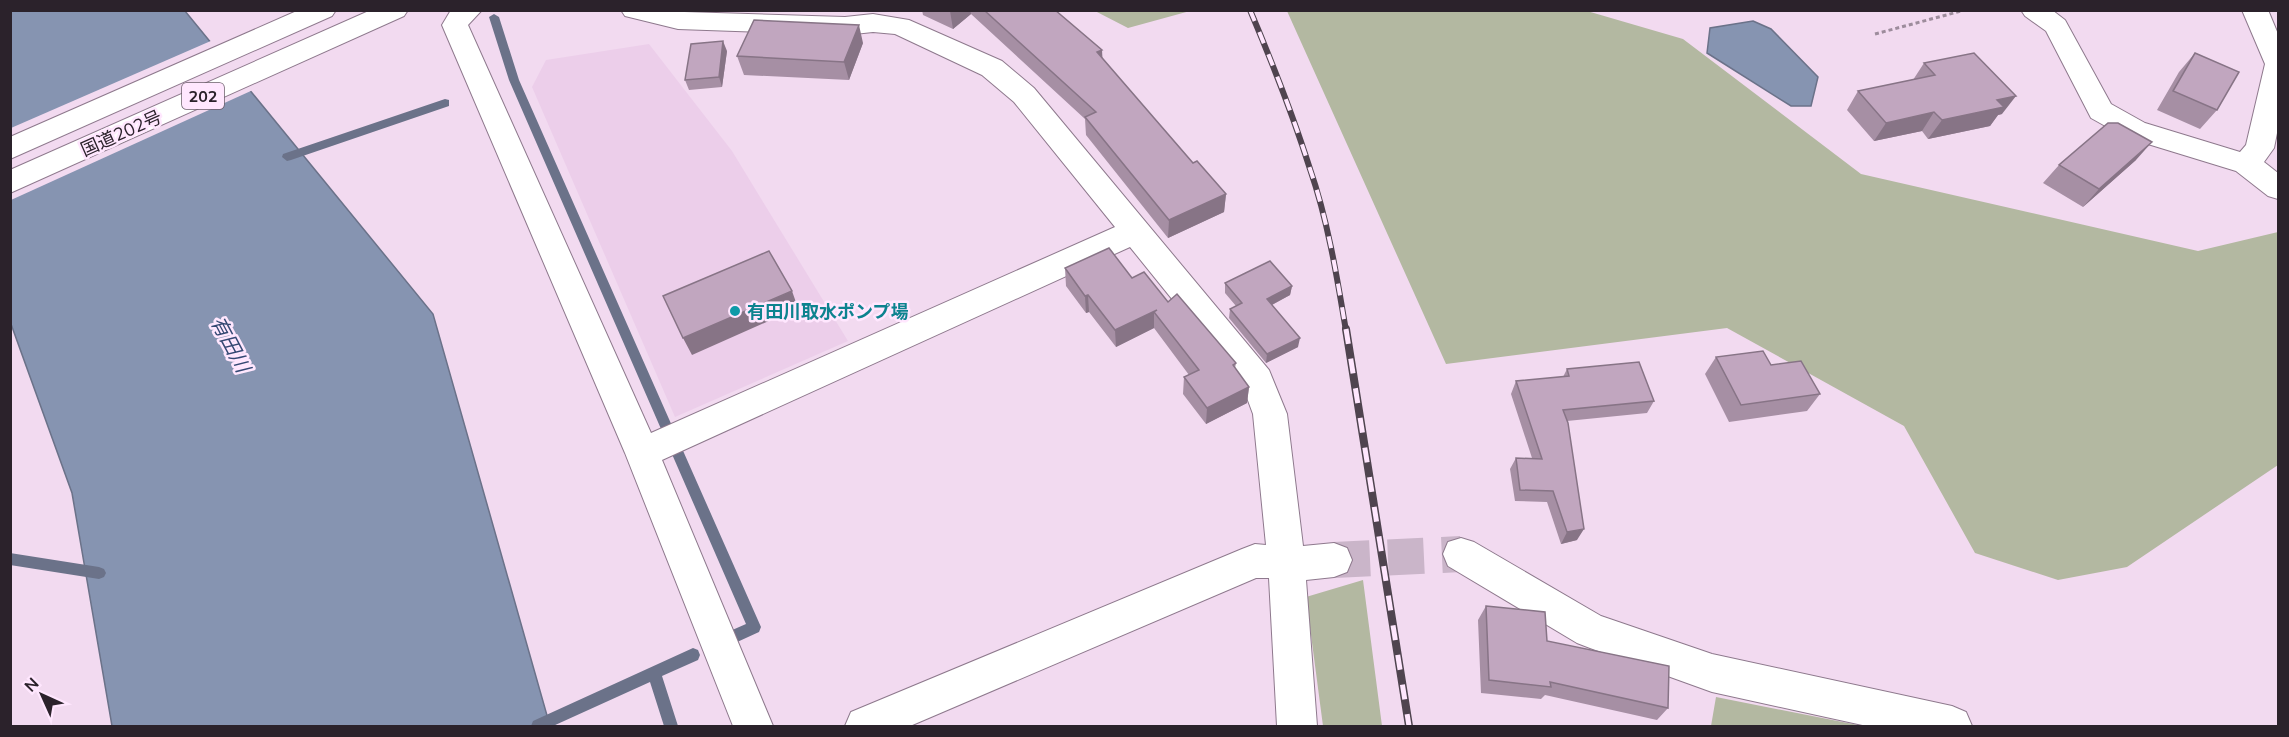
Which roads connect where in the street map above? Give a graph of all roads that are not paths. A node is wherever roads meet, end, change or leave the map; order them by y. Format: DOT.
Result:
graph roads {
  1 [pos="323,10"];
  2 [pos="395,10"];
  3 [pos="469,10"];
  4 [pos="634,10"];
  5 [pos="2034,10"];
  6 [pos="2255,10"];
  7 [pos="2278,64"];
  8 [pos="10,149"];
  9 [pos="2246,164"];
  10 [pos="10,182"];
  11 [pos="2278,188"];
  12 [pos="1136,231"];
  13 [pos="642,453"];
  14 [pos="1461,554"];
  15 [pos="1334,560"];
  16 [pos="1286,561"];
  17 [pos="753,726"];
  18 [pos="865,726"];
  19 [pos="1297,726"];
  20 [pos="1952,726"];
  1 -- 8 [label="main road, 国道202号 / 202"];
  2 -- 10 [label="main road, 国道202号 / 202"];
  3 -- 13 [label="main road"];
  4 -- 12 [label="main road"];
  5 -- 9 [label="main road"];
  6 -- 7 [label="main road"];
  7 -- 9 [label="main road"];
  9 -- 11 [label="main road"];
  12 -- 13 [label="main road"];
  12 -- 16 [label="main road"];
  13 -- 17 [label="main road"];
  14 -- 20 [label="main road"];
  15 -- 16 [label="main road"];
  16 -- 18 [label="main road"];
  16 -- 19 [label="main road"];
}
